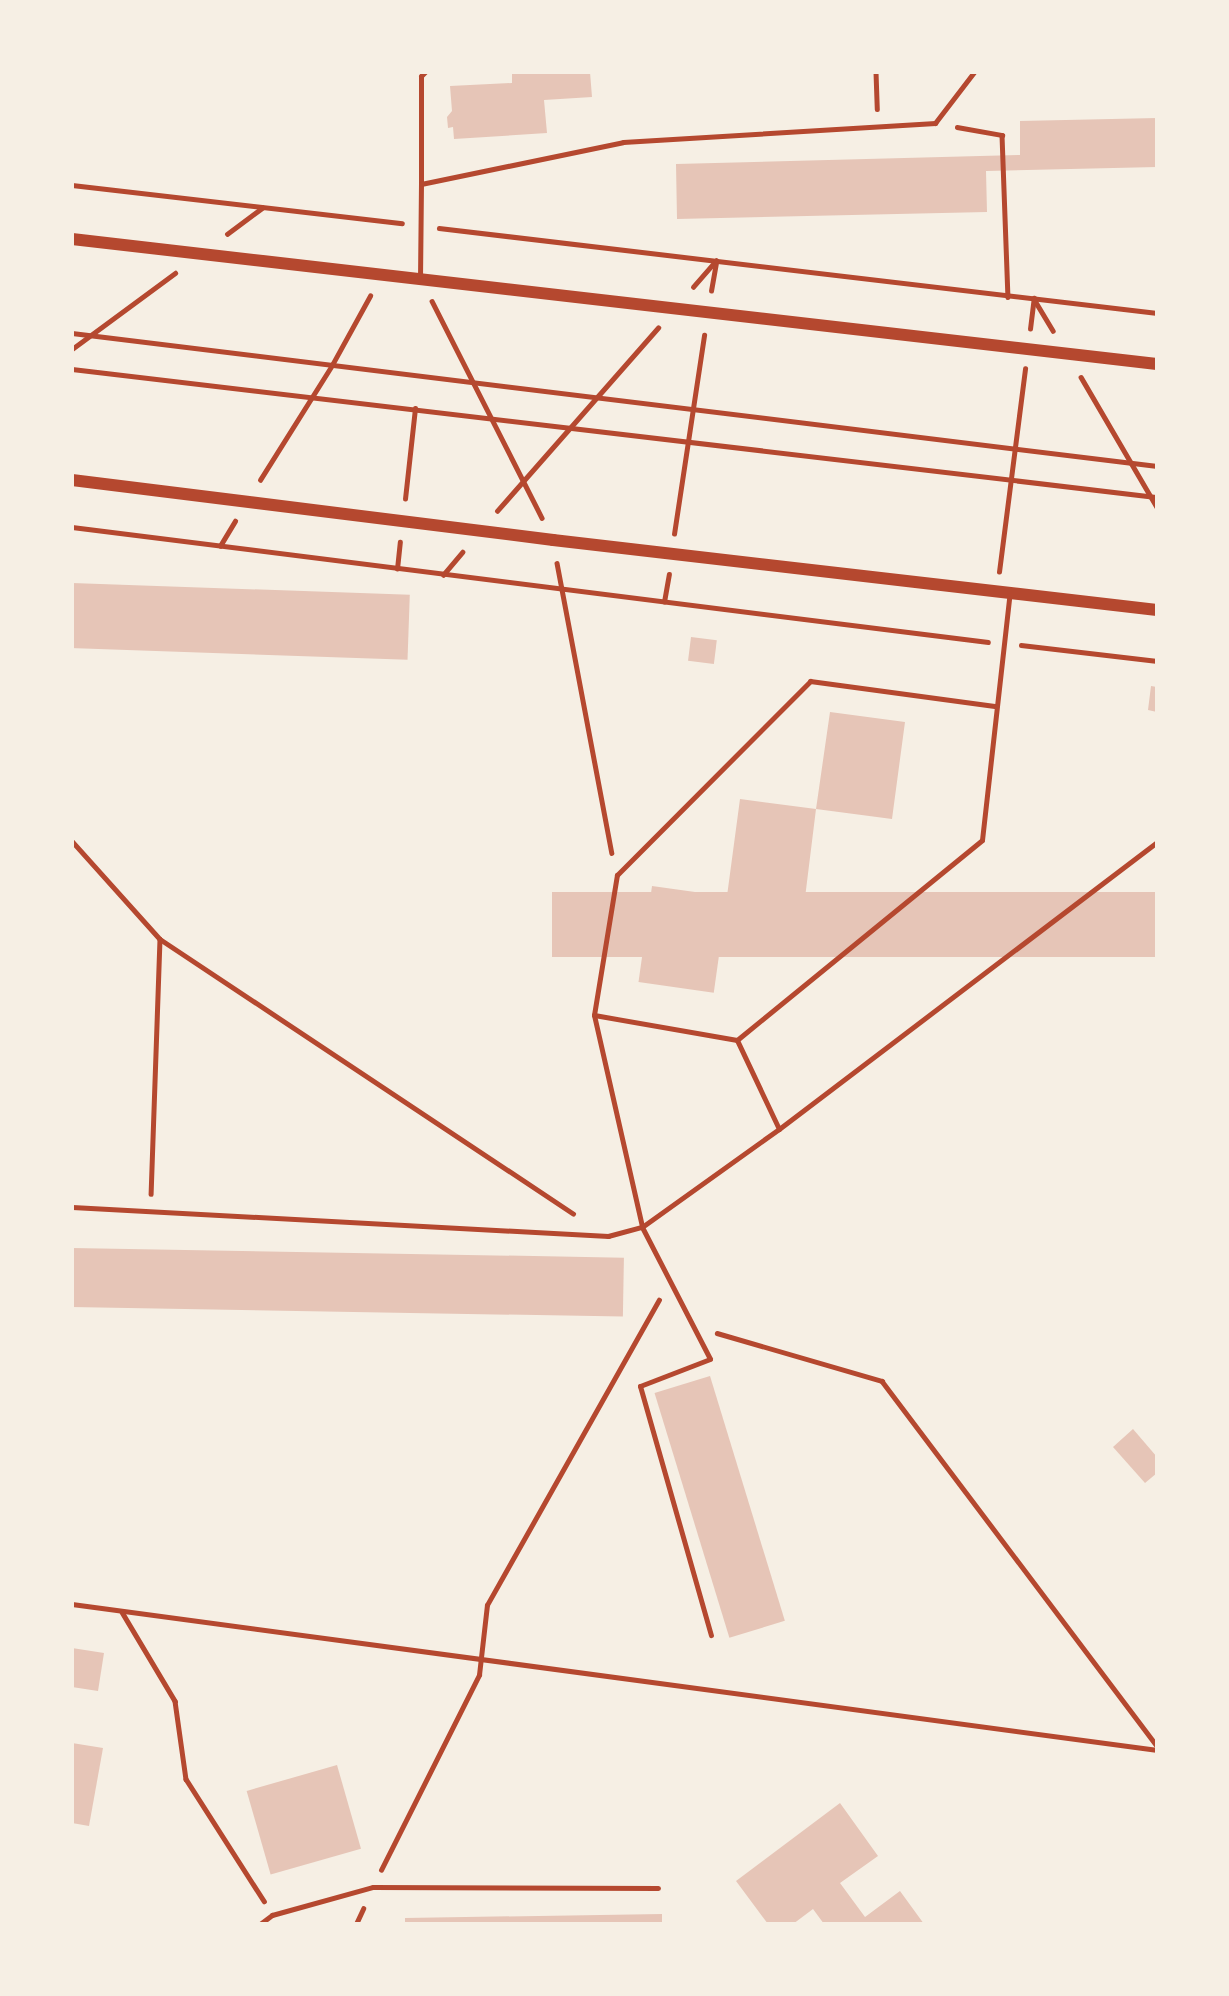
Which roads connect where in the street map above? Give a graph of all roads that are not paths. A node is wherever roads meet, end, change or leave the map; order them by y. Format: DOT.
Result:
graph roads {
  1 [pos="425,72"];
  2 [pos="974,72"];
  3 [pos="421,184"];
  4 [pos="72,239"];
  5 [pos="420,279"];
  6 [pos="1157,364"];
  7 [pos="72,481"];
  8 [pos="1004,592"];
  9 [pos="1157,610"];
  10 [pos="996,706"];
  11 [pos="1157,842"];
  12 [pos="594,1015"];
  13 [pos="737,1040"];
  14 [pos="779,1129"];
  15 [pos="72,1207"];
  16 [pos="642,1227"];
  17 [pos="711,1636"];
  18 [pos="658,1888"];
  19 [pos="260,1924"];
  1 -- 3 [label="lane"];
  2 -- 3 [label="lane"];
  3 -- 5 [label="lane"];
  4 -- 5 [label="street"];
  5 -- 6 [label="street"];
  7 -- 8 [label="street"];
  8 -- 9 [label="street"];
  8 -- 10 [label="lane"];
  10 -- 12 [label="lane"];
  10 -- 13 [label="lane"];
  11 -- 14 [label="lane"];
  12 -- 13 [label="lane"];
  12 -- 16 [label="lane"];
  13 -- 14 [label="lane"];
  14 -- 16 [label="lane"];
  15 -- 16 [label="lane"];
  16 -- 17 [label="lane"];
  18 -- 19 [label="lane"];
}
